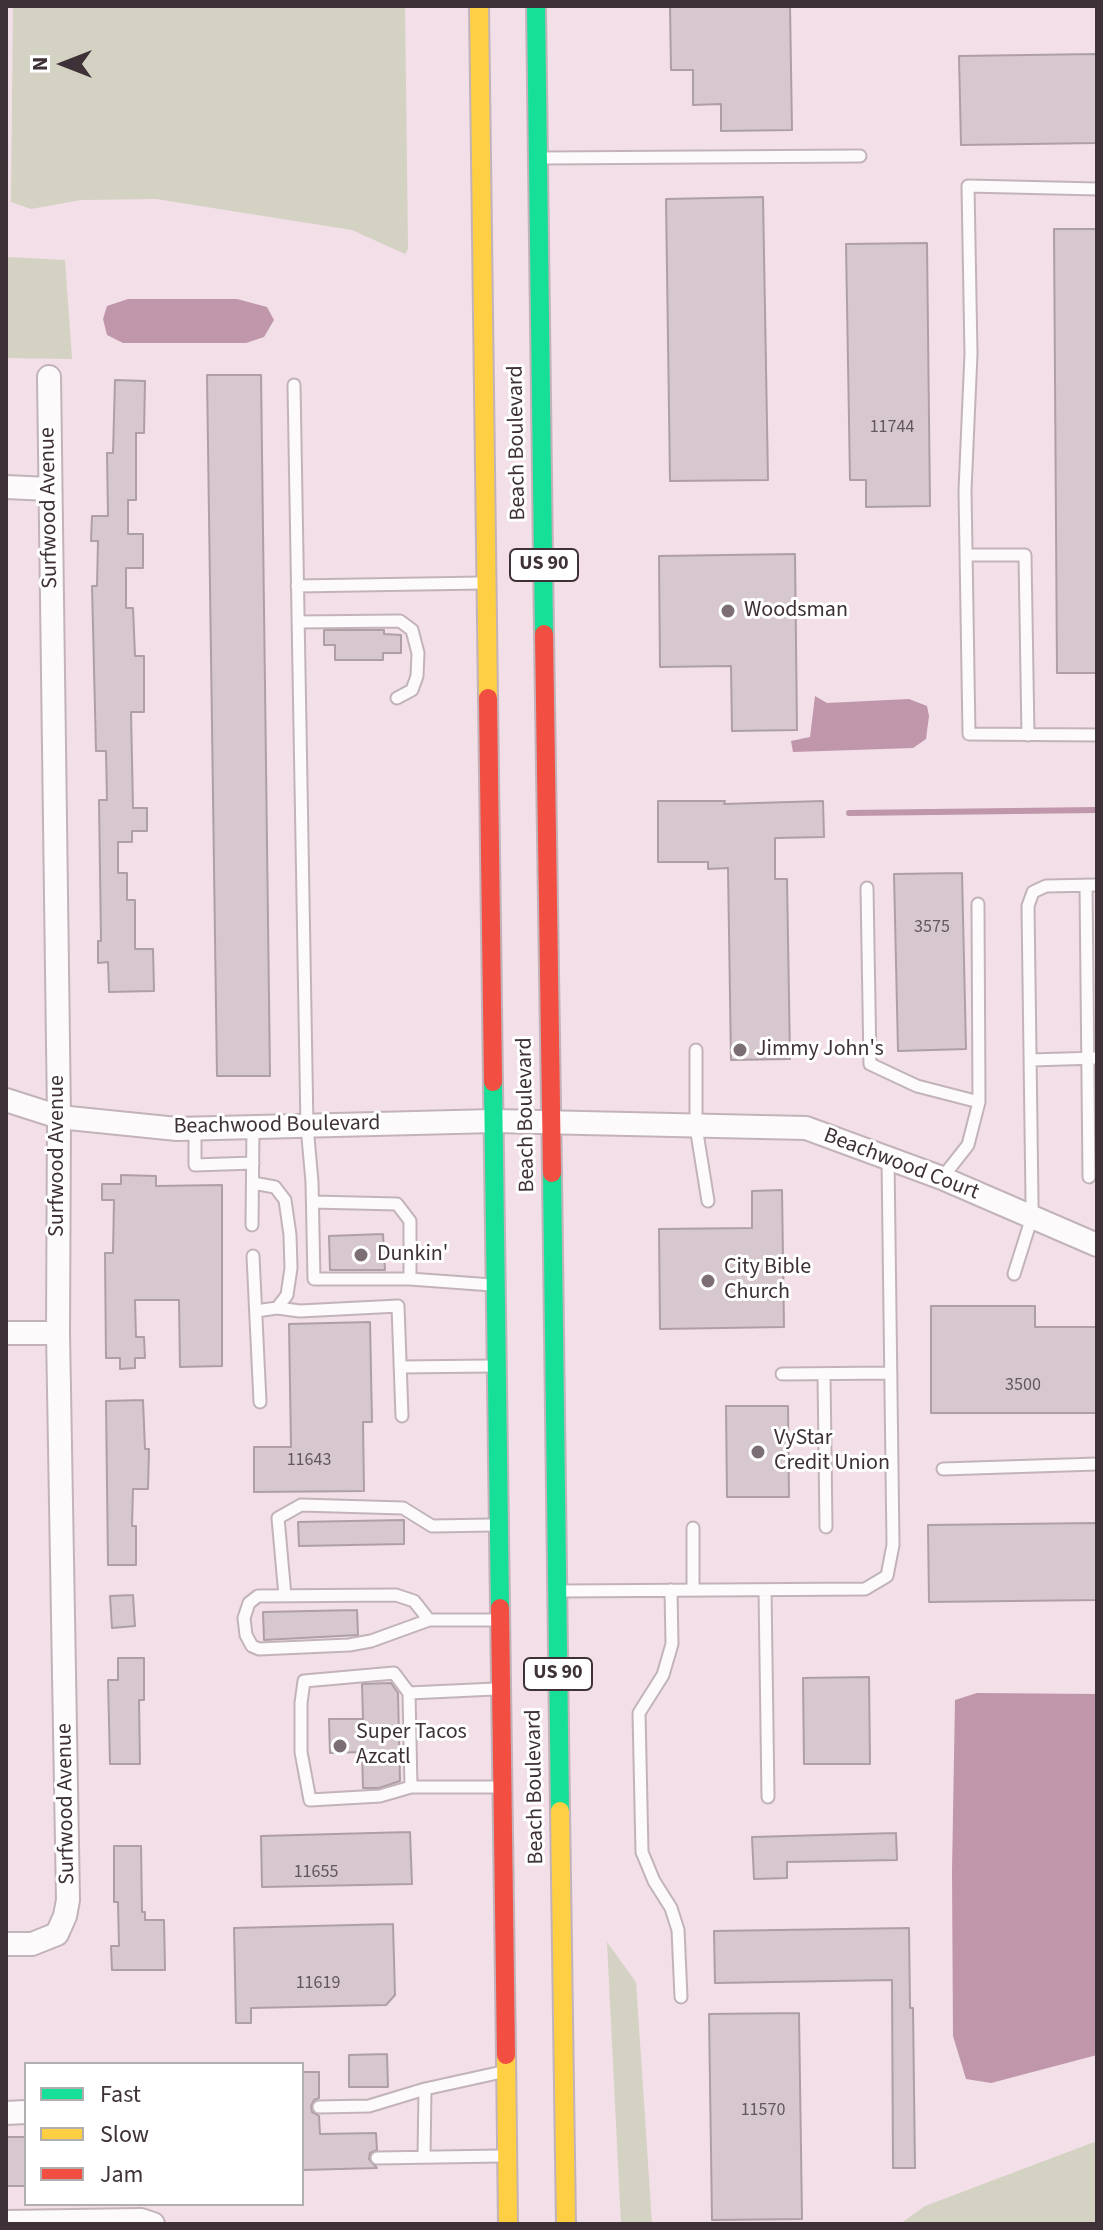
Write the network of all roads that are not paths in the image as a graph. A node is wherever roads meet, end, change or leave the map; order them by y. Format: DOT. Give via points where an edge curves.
graph roads {
  1 [pos="479,6"];
  2 [pos="536,6"];
  3 [pos="860,156"];
  4 [pos="538,158"];
  5 [pos="1097,189"];
  6 [pos="49,377"];
  7 [pos="294,385"];
  8 [pos="6,487"];
  9 [pos="49,489"];
  10 [pos="967,555"];
  11 [pos="487,583"];
  12 [pos="297,586"];
  13 [pos="298,622"];
  14 [pos="397,698"];
  15 [pos="1028,735"];
  16 [pos="1097,735"];
  17 [pos="1092,885"];
  18 [pos="867,888"];
  19 [pos="978,904"];
  20 [pos="696,1050"];
  21 [pos="1093,1058"];
  22 [pos="1031,1060"];
  23 [pos="6,1100"];
  24 [pos="979,1102"];
  25 [pos="59,1117"];
  26 [pos="494,1121"];
  27 [pos="551,1124"];
  28 [pos="307,1126"];
  29 [pos="253,1127"];
  30 [pos="696,1127"];
  31 [pos="195,1128"];
  32 [pos="888,1159"];
  33 [pos="253,1163"];
  34 [pos="1089,1177"];
  35 [pos="942,1178"];
  36 [pos="253,1183"];
  37 [pos="708,1201"];
  38 [pos="313,1202"];
  39 [pos="1032,1217"];
  40 [pos="252,1225"];
  41 [pos="1097,1245"];
  42 [pos="253,1256"];
  43 [pos="1014,1274"];
  44 [pos="410,1279"];
  45 [pos="496,1285"];
  46 [pos="277,1308"];
  47 [pos="256,1311"];
  48 [pos="6,1333"];
  49 [pos="58,1333"];
  50 [pos="498,1366"];
  51 [pos="400,1367"];
  52 [pos="891,1373"];
  53 [pos="782,1374"];
  54 [pos="824,1374"];
  55 [pos="260,1402"];
  56 [pos="402,1416"];
  57 [pos="1097,1464"];
  58 [pos="943,1469"];
  59 [pos="500,1524"];
  60 [pos="826,1527"];
  61 [pos="693,1528"];
  62 [pos="671,1590"];
  63 [pos="693,1590"];
  64 [pos="765,1590"];
  65 [pos="557,1591"];
  66 [pos="285,1596"];
  67 [pos="429,1620"];
  68 [pos="501,1620"];
  69 [pos="502,1689"];
  70 [pos="409,1693"];
  71 [pos="411,1787"];
  72 [pos="503,1787"];
  73 [pos="768,1797"];
  74 [pos="6,1944"];
  75 [pos="681,1997"];
  76 [pos="506,2071"];
  77 [pos="425,2089"];
  78 [pos="319,2107"];
  79 [pos="507,2156"];
  80 [pos="424,2157"];
  81 [pos="377,2158"];
  82 [pos="68,2213"];
  83 [pos="6,2222"];
  84 [pos="153,2224"];
  85 [pos="508,2224"];
  86 [pos="566,2224"];
  1 -- 11 [label="highway, US 90"];
  2 -- 4 [label="highway, Beach Boulevard / US 90"];
  3 -- 4 [label="lane"];
  4 -- 27 [label="highway, Beach Boulevard / US 90"];
  5 -- 10 [label="lane" via="968,186"];
  6 -- 9 [label="street, Surfwood Avenue"];
  7 -- 12 [label="lane"];
  8 -- 9 [label="street"];
  9 -- 25 [label="street, Surfwood Avenue"];
  10 -- 15 [label="lane" via="969,734"];
  10 -- 15 [label="lane" via="1025,555"];
  11 -- 12 [label="lane"];
  11 -- 26 [label="highway, US 90"];
  12 -- 13 [label="lane"];
  13 -- 14 [label="lane" via="400,621 412,630 417,676 412,690"];
  13 -- 28 [label="lane"];
  15 -- 16 [label="lane"];
  17 -- 21 [label="lane"];
  17 -- 22 [label="lane" via="1046,886 1033,892 1028,906"];
  18 -- 24 [label="lane" via="870,1064 917,1086"];
  19 -- 24 [label="lane"];
  20 -- 30 [label="lane"];
  21 -- 22 [label="lane"];
  21 -- 34 [label="lane"];
  22 -- 39 [label="lane"];
  23 -- 25 [label="street, Beachwood Boulevard"];
  24 -- 35 [label="lane" via="968,1145"];
  25 -- 31 [label="street, Beachwood Boulevard"];
  25 -- 49 [label="street, Surfwood Avenue"];
  26 -- 27 [label="street, Beachwood Boulevard"];
  26 -- 28 [label="street, Beachwood Boulevard"];
  26 -- 45 [label="highway, US 90"];
  27 -- 30 [label="street, Beachwood Court"];
  27 -- 65 [label="highway, Beach Boulevard / US 90"];
  28 -- 29 [label="street, Beachwood Boulevard"];
  28 -- 38 [label="lane"];
  29 -- 31 [label="street, Beachwood Boulevard"];
  29 -- 33 [label="lane"];
  30 -- 32 [label="street, Beachwood Court" via="806,1128"];
  30 -- 37 [label="lane"];
  31 -- 33 [label="lane" via="195,1165"];
  32 -- 35 [label="street, Beachwood Court"];
  32 -- 52 [label="lane"];
  33 -- 36 [label="lane"];
  35 -- 39 [label="street, Beachwood Court"];
  36 -- 40 [label="lane"];
  36 -- 46 [label="lane" via="275,1187 285,1200 291,1268 287,1295"];
  38 -- 44 [label="lane" via="397,1204 410,1221"];
  38 -- 44 [label="lane" via="314,1279"];
  39 -- 41 [label="street, Beachwood Court"];
  39 -- 43 [label="lane"];
  42 -- 47 [label="lane"];
  44 -- 45 [label="lane"];
  45 -- 50 [label="highway, US 90"];
  46 -- 47 [label="lane"];
  46 -- 51 [label="lane" via="398,1306"];
  47 -- 55 [label="lane"];
  48 -- 49 [label="street"];
  49 -- 74 [label="street, Surfwood Avenue" via="68,1900 57,1934 32,1944"];
  50 -- 51 [label="lane"];
  50 -- 59 [label="highway, US 90"];
  51 -- 56 [label="lane"];
  52 -- 54 [label="lane"];
  52 -- 64 [label="lane" via="893,1545 887,1576 865,1589"];
  53 -- 54 [label="lane"];
  54 -- 60 [label="lane"];
  57 -- 58 [label="lane"];
  59 -- 66 [label="lane" via="432,1526 403,1508 301,1505 278,1518"];
  59 -- 68 [label="highway, US 90"];
  61 -- 63 [label="lane"];
  62 -- 63 [label="lane"];
  62 -- 65 [label="lane"];
  62 -- 75 [label="lane" via="672,1644 663,1675 639,1713 642,1852 678,1930"];
  63 -- 64 [label="lane"];
  64 -- 73 [label="lane"];
  65 -- 86 [label="highway, Beach Boulevard / US 90"];
  66 -- 67 [label="lane" via="396,1595 414,1601"];
  66 -- 67 [label="lane" via="258,1596 249,1603 244,1618 252,1646 349,1645"];
  67 -- 68 [label="lane"];
  68 -- 69 [label="highway, US 90"];
  69 -- 70 [label="lane"];
  69 -- 72 [label="highway, US 90"];
  70 -- 71 [label="lane"];
  70 -- 71 [label="lane" via="394,1673 304,1681 301,1752 310,1800 380,1796"];
  71 -- 72 [label="lane"];
  72 -- 76 [label="highway, US 90"];
  76 -- 77 [label="lane"];
  76 -- 79 [label="highway, US 90"];
  77 -- 78 [label="lane" via="369,2106"];
  77 -- 80 [label="lane"];
  79 -- 80 [label="lane"];
  79 -- 85 [label="highway, US 90"];
  80 -- 81 [label="lane"];
  82 -- 83 [label="street"];
  82 -- 84 [label="street"];
}
